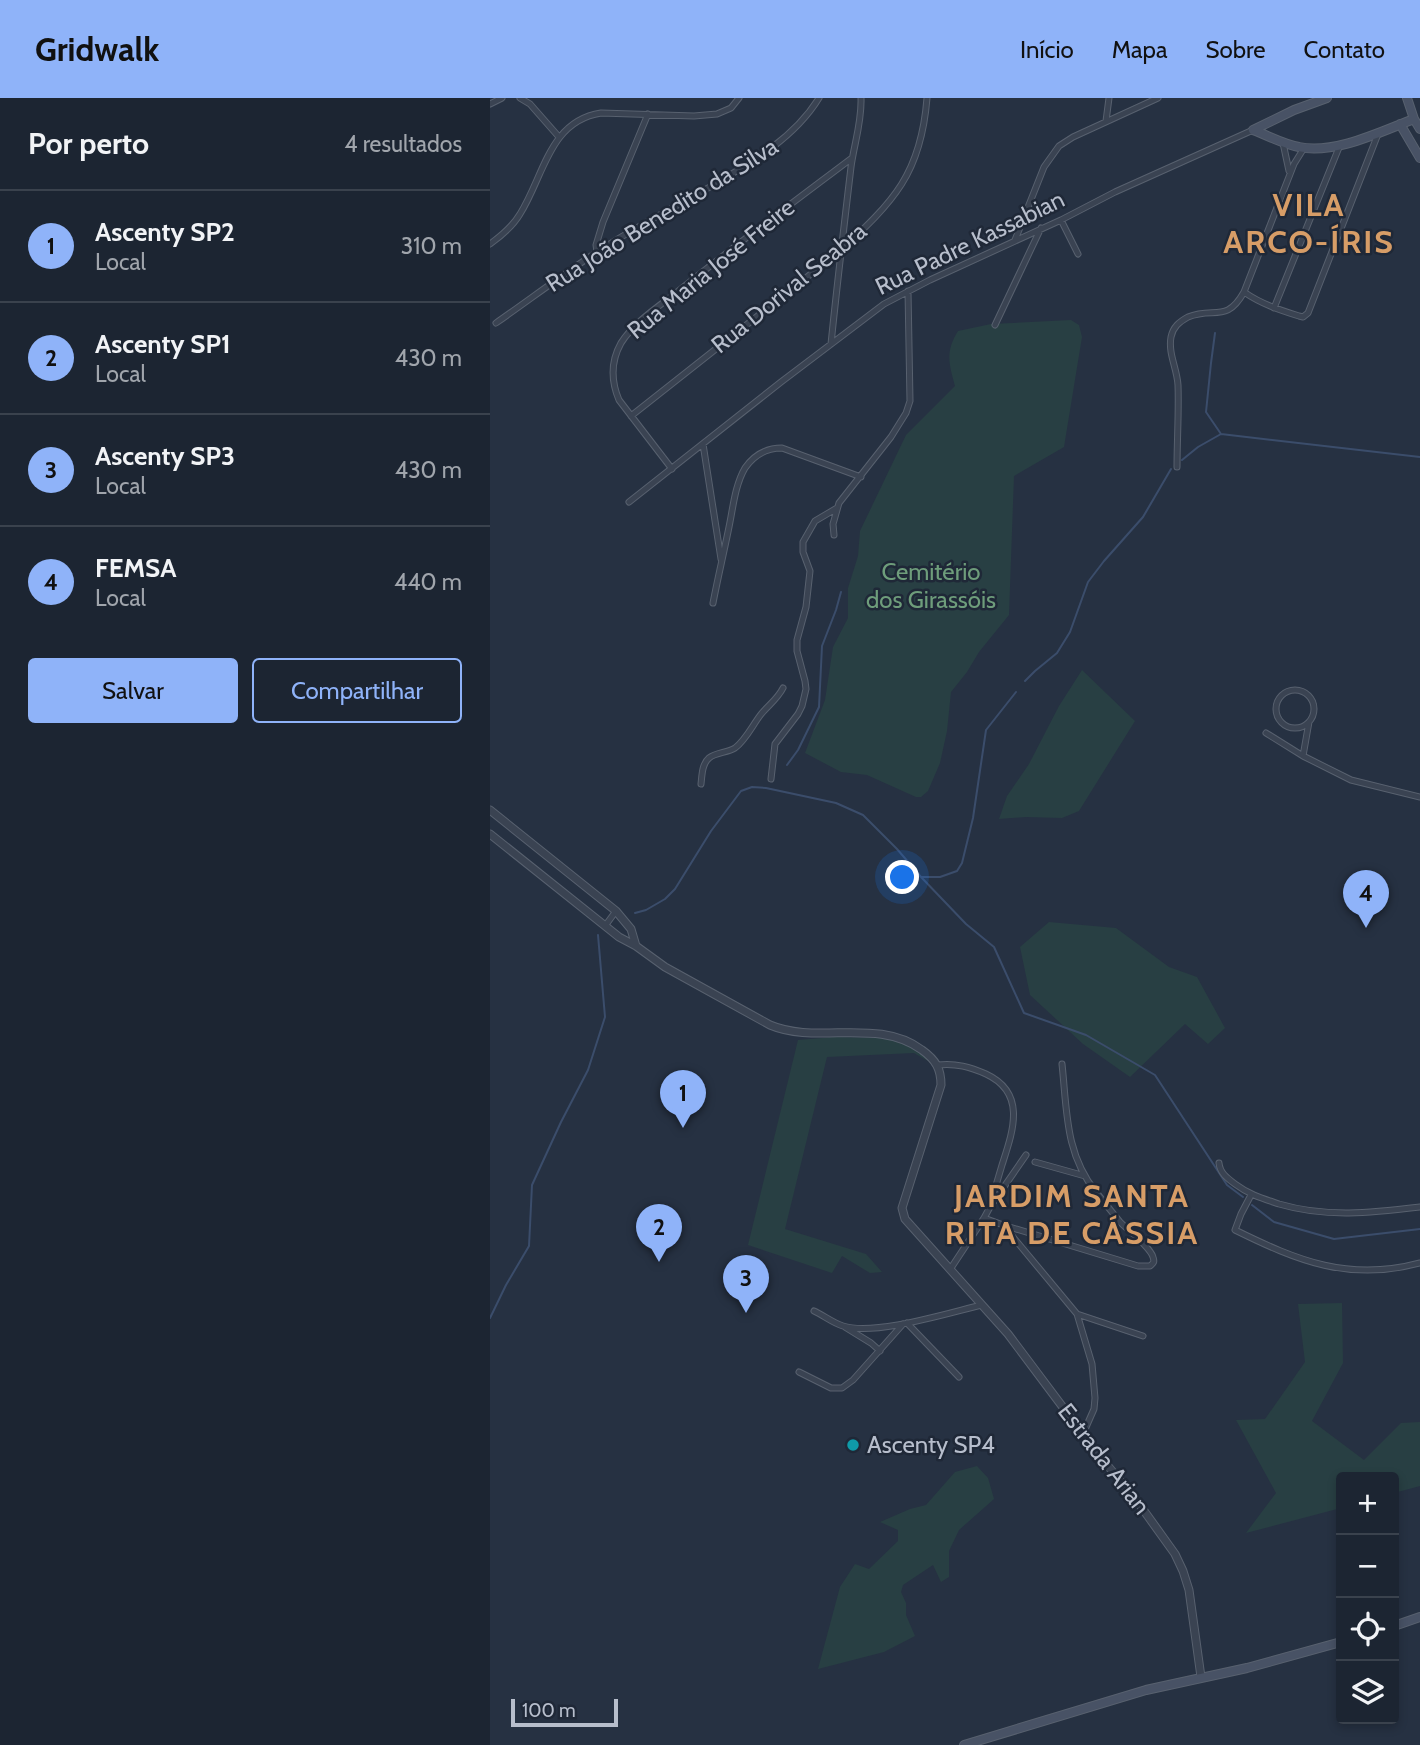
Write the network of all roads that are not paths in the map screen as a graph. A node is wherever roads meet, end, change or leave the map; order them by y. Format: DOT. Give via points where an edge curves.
graph roads {
  1 [pos="502,98"];
  2 [pos="520,98"];
  3 [pos="739,98"];
  4 [pos="819,98"];
  5 [pos="861,98"];
  6 [pos="927,98"];
  7 [pos="1109,98"];
  8 [pos="1158,98"];
  9 [pos="1326,98"];
  10 [pos="1407,98"];
  11 [pos="490,104"];
  12 [pos="648,114"];
  13 [pos="1417,117"];
  14 [pos="1106,121"];
  15 [pos="1400,124"];
  16 [pos="1420,129"];
  17 [pos="1253,130"];
  18 [pos="1379,133"];
  19 [pos="559,137"];
  20 [pos="1283,143"];
  21 [pos="1340,145"];
  22 [pos="1304,148"];
  23 [pos="852,158"];
  24 [pos="1420,158"];
  25 [pos="1290,174"];
  26 [pos="1061,220"];
  27 [pos="1041,228"];
  28 [pos="1015,240"];
  29 [pos="490,244"];
  30 [pos="840,251"];
  31 [pos="597,252"];
  32 [pos="1078,254"];
  33 [pos="908,290"];
  34 [pos="1244,292"];
  35 [pos="1274,308"];
  36 [pos="496,323"];
  37 [pos="995,326"];
  38 [pos="831,344"];
  39 [pos="631,416"];
  40 [pos="703,444"];
  41 [pos="1177,467"];
  42 [pos="672,470"];
  43 [pos="861,477"];
  44 [pos="629,502"];
  45 [pos="837,508"];
  46 [pos="834,535"];
  47 [pos="722,563"];
  48 [pos="713,603"];
  49 [pos="783,688"];
  50 [pos="1309,722"];
  51 [pos="1266,733"];
  52 [pos="1303,756"];
  53 [pos="771,779"];
  54 [pos="701,784"];
  55 [pos="1420,797"];
  56 [pos="490,810"];
  57 [pos="490,834"];
  58 [pos="616,911"];
  59 [pos="605,926"];
  60 [pos="636,946"];
  61 [pos="1062,1064"];
  62 [pos="938,1065"];
  63 [pos="1026,1155"];
  64 [pos="1035,1162"];
  65 [pos="1219,1163"];
  66 [pos="1085,1177"];
  67 [pos="1251,1195"];
  68 [pos="990,1207"];
  69 [pos="1420,1207"];
  70 [pos="984,1218"];
  71 [pos="1003,1225"];
  72 [pos="1420,1263"];
  73 [pos="951,1268"];
  74 [pos="984,1305"];
  75 [pos="814,1311"];
  76 [pos="1077,1314"];
  77 [pos="905,1324"];
  78 [pos="842,1326"];
  79 [pos="1143,1336"];
  80 [pos="880,1351"];
  81 [pos="799,1372"];
  82 [pos="959,1377"];
  83 [pos="1083,1434"];
  84 [pos="1420,1617"];
  85 [pos="1399,1624"];
  86 [pos="1336,1643"];
  87 [pos="1201,1677"];
  88 [pos="964,1745"];
  1 -- 11 [label="street"];
  2 -- 19 [label="street"];
  3 -- 12 [label="street" via="717,114"];
  4 -- 31 [label="street, Rua João Benedito da Silva" via="802,122 760,156"];
  5 -- 23 [label="street"];
  6 -- 30 [label="street, Rua Dorival Seabra" via="920,148 909,174 894,198"];
  7 -- 14 [label="street"];
  8 -- 14 [label="street"];
  9 -- 17 [label="main road, Rua Padre Kassabian"];
  10 -- 13 [label="main road"];
  12 -- 19 [label="street" via="586,116"];
  12 -- 31 [label="street" via="603,222"];
  13 -- 15 [label="main road"];
  13 -- 16 [label="main road"];
  14 -- 28 [label="street" via="1059,146 1051,156"];
  15 -- 18 [label="main road"];
  15 -- 24 [label="main road"];
  17 -- 20 [label="main road"];
  17 -- 26 [label="street, Rua Padre Kassabian"];
  18 -- 21 [label="main road"];
  18 -- 35 [label="street" via="1308,313 1303,317"];
  19 -- 29 [label="street" via="519,217"];
  20 -- 22 [label="main road"];
  20 -- 25 [label="street"];
  21 -- 22 [label="main road"];
  21 -- 35 [label="street"];
  22 -- 25 [label="street"];
  23 -- 30 [label="street"];
  23 -- 39 [label="street, Rua Maria José Freire" via="632,330 617,352 612,378 618,400"];
  25 -- 34 [label="street"];
  26 -- 27 [label="street, Rua Padre Kassabian"];
  26 -- 32 [label="street"];
  27 -- 28 [label="street, Rua Padre Kassabian"];
  27 -- 37 [label="street"];
  28 -- 33 [label="street, Rua Padre Kassabian"];
  30 -- 38 [label="street"];
  30 -- 39 [label="street, Rua Dorival Seabra"];
  31 -- 36 [label="street, Rua João Benedito da Silva"];
  33 -- 38 [label="street, Rua Padre Kassabian"];
  33 -- 43 [label="street" via="909,401 901,424"];
  34 -- 35 [label="street"];
  34 -- 41 [label="street" via="1232,309 1191,316 1174,328 1171,354 1178,386"];
  38 -- 40 [label="street, Rua Padre Kassabian"];
  39 -- 42 [label="street, Rua Maria José Freire"];
  40 -- 42 [label="street, Rua Padre Kassabian"];
  40 -- 47 [label="street"];
  42 -- 44 [label="street, Rua Padre Kassabian"];
  43 -- 45 [label="street"];
  43 -- 47 [label="street" via="782,448 765,451 741,475"];
  45 -- 46 [label="street"];
  45 -- 53 [label="street" via="815,521 803,542 810,574 797,651 806,689 798,714 775,744"];
  47 -- 48 [label="street"];
  49 -- 54 [label="street" via="738,746 707,760"];
  50 -- 50 [label="street" via="1314,710 1307,694 1290,690 1280,696 1277,715 1285,725 1297,728"];
  50 -- 52 [label="street"];
  51 -- 52 [label="street"];
  52 -- 55 [label="street" via="1351,780"];
  56 -- 58 [label="street"];
  57 -- 59 [label="street"];
  58 -- 59 [label="street"];
  58 -- 60 [label="street" via="631,929"];
  59 -- 60 [label="street"];
  60 -- 62 [label="street" via="665,967 780,1029 904,1039"];
  61 -- 66 [label="street" via="1070,1140"];
  62 -- 68 [label="street" via="963,1065 990,1076 1008,1092 1013,1104 1012,1130"];
  62 -- 73 [label="street, Estrada Arian" via="941,1086 902,1208 916,1233"];
  63 -- 68 [label="street"];
  64 -- 66 [label="street"];
  65 -- 67 [label="street" via="1226,1177"];
  66 -- 71 [label="street" via="1153,1256 1153,1264 1138,1266"];
  67 -- 69 [label="street" via="1334,1214"];
  67 -- 72 [label="street" via="1235,1230 1268,1246 1322,1266 1348,1270"];
  68 -- 70 [label="street"];
  70 -- 71 [label="street"];
  70 -- 73 [label="street"];
  71 -- 76 [label="street"];
  73 -- 74 [label="street, Estrada Arian"];
  74 -- 77 [label="street"];
  74 -- 83 [label="street, Estrada Arian"];
  75 -- 78 [label="street"];
  76 -- 79 [label="street"];
  76 -- 83 [label="street" via="1092,1364 1095,1398"];
  77 -- 78 [label="street"];
  77 -- 80 [label="street"];
  77 -- 82 [label="street"];
  78 -- 80 [label="street"];
  80 -- 81 [label="street" via="842,1388 831,1388"];
  83 -- 87 [label="street, Estrada Arian" via="1153,1522 1184,1571"];
  84 -- 85 [label="main road"];
  86 -- 87 [label="main road"];
  87 -- 88 [label="main road"];
}
